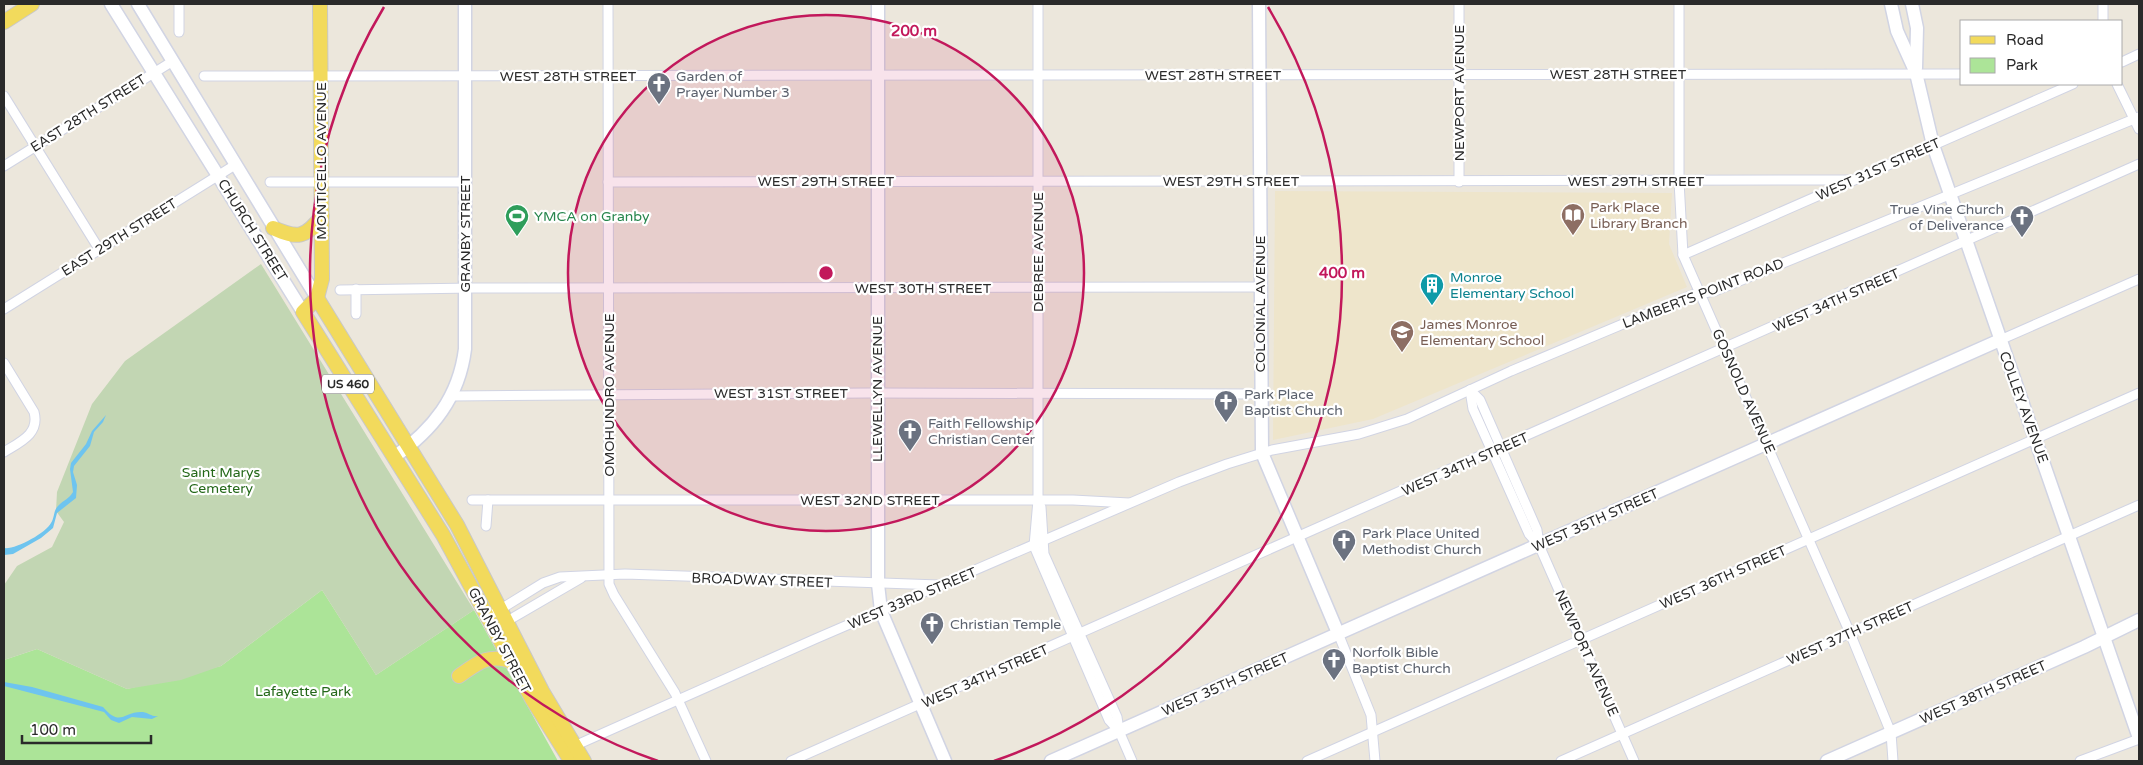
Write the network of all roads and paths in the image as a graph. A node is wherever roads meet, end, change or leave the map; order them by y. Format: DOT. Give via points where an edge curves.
graph roads {
  1 [pos="32,4"];
  2 [pos="111,4"];
  3 [pos="138,4"];
  4 [pos="179,4"];
  5 [pos="320,4"];
  6 [pos="464,4"];
  7 [pos="608,4"];
  8 [pos="878,4"];
  9 [pos="1038,4"];
  10 [pos="1259,4"];
  11 [pos="1459,4"];
  12 [pos="1679,4"];
  13 [pos="1891,4"];
  14 [pos="1912,4"];
  15 [pos="2103,4"];
  16 [pos="2103,20"];
  17 [pos="4,22"];
  18 [pos="179,32"];
  19 [pos="2139,54"];
  20 [pos="173,61"];
  21 [pos="2123,62"];
  22 [pos="154,72"];
  23 [pos="1916,73"];
  24 [pos="1260,74"];
  25 [pos="1459,74"];
  26 [pos="1680,74"];
  27 [pos="1960,74"];
  28 [pos="1038,75"];
  29 [pos="204,76"];
  30 [pos="465,76"];
  31 [pos="608,76"];
  32 [pos="877,76"];
  33 [pos="321,77"];
  34 [pos="2071,85"];
  35 [pos="2118,85"];
  36 [pos="4,96"];
  37 [pos="2137,118"];
  38 [pos="2139,129"];
  39 [pos="1933,145"];
  40 [pos="35,146"];
  41 [pos="2139,164"];
  42 [pos="235,165"];
  43 [pos="4,166"];
  44 [pos="218,176"];
  45 [pos="1854,180"];
  46 [pos="878,181"];
  47 [pos="1038,181"];
  48 [pos="1679,181"];
  49 [pos="270,182"];
  50 [pos="321,182"];
  51 [pos="465,182"];
  52 [pos="608,182"];
  53 [pos="1260,182"];
  54 [pos="1459,182"];
  55 [pos="1950,195"];
  56 [pos="322,216"];
  57 [pos="273,228"];
  58 [pos="1966,241"];
  59 [pos="99,249"];
  60 [pos="1683,255"];
  61 [pos="2139,279"];
  62 [pos="1038,287"];
  63 [pos="1260,287"];
  64 [pos="465,288"];
  65 [pos="609,288"];
  66 [pos="877,288"];
  67 [pos="356,289"];
  68 [pos="340,290"];
  69 [pos="1700,294"];
  70 [pos="316,298"];
  71 [pos="4,309"];
  72 [pos="303,312"];
  73 [pos="356,314"];
  74 [pos="2000,340"];
  75 [pos="1725,349"];
  76 [pos="4,364"];
  77 [pos="1470,390"];
  78 [pos="877,393"];
  79 [pos="2139,393"];
  80 [pos="609,394"];
  81 [pos="1038,394"];
  82 [pos="1260,394"];
  83 [pos="452,396"];
  84 [pos="2035,439"];
  85 [pos="1767,444"];
  86 [pos="410,446"];
  87 [pos="1497,450"];
  88 [pos="4,452"];
  89 [pos="1262,453"];
  90 [pos="394,457"];
  91 [pos="472,500"];
  92 [pos="488,500"];
  93 [pos="609,500"];
  94 [pos="878,500"];
  95 [pos="1038,500"];
  96 [pos="1131,503"];
  97 [pos="2139,505"];
  98 [pos="486,526"];
  99 [pos="2070,536"];
  100 [pos="1296,538"];
  101 [pos="1809,539"];
  102 [pos="1038,544"];
  103 [pos="1539,545"];
  104 [pos="608,574"];
  105 [pos="584,577"];
  106 [pos="878,584"];
  107 [pos="942,585"];
  108 [pos="500,608"];
  109 [pos="881,611"];
  110 [pos="2139,620"];
  111 [pos="507,621"];
  112 [pos="491,623"];
  113 [pos="1338,633"];
  114 [pos="1850,633"];
  115 [pos="1076,636"];
  116 [pos="2104,638"];
  117 [pos="1581,640"];
  118 [pos="510,661"];
  119 [pos="459,676"];
  120 [pos="678,700"];
  121 [pos="920,705"];
  122 [pos="1119,731"];
  123 [pos="1373,732"];
  124 [pos="1891,733"];
  125 [pos="1622,734"];
  126 [pos="2139,738"];
  127 [pos="570,752"];
  128 [pos="584,761"];
  129 [pos="706,761"];
  130 [pos="791,761"];
  131 [pos="945,761"];
  132 [pos="1051,761"];
  133 [pos="1132,761"];
  134 [pos="1308,761"];
  135 [pos="1375,761"];
  136 [pos="1561,761"];
  137 [pos="1634,761"];
  138 [pos="1826,761"];
  139 [pos="1894,761"];
  140 [pos="2080,761"];
  1 -- 17 [label="main road"];
  2 -- 22 [label="street, CHURCH STREET"];
  3 -- 20 [label="street, CHURCH STREET"];
  4 -- 18 [label="street"];
  5 -- 33 [label="main road, MONTICELLO AVENUE"];
  6 -- 30 [label="street, GRANBY STREET"];
  7 -- 31 [label="street, OMOHUNDRO AVENUE"];
  8 -- 32 [label="street, LLEWELLYN AVENUE"];
  9 -- 28 [label="street, DEBREE AVENUE"];
  10 -- 24 [label="street, COLONIAL AVENUE"];
  11 -- 25 [label="street, NEWPORT AVENUE"];
  12 -- 26 [label="street, GOSNOLD AVENUE"];
  13 -- 23 [label="street, COLLEY AVENUE" via="1897,31"];
  14 -- 23 [label="street, COLLEY AVENUE" via="1917,28"];
  15 -- 16 [label="street"];
  19 -- 21 [label="street"];
  20 -- 22 [label="street, EAST 28TH STREET"];
  20 -- 42 [label="street, CHURCH STREET"];
  22 -- 40 [label="street, EAST 28TH STREET"];
  22 -- 44 [label="street, CHURCH STREET"];
  23 -- 26 [label="street, WEST 28TH STREET"];
  23 -- 27 [label="street, WEST 28TH STREET"];
  23 -- 39 [label="street, COLLEY AVENUE"];
  24 -- 25 [label="street, WEST 28TH STREET"];
  24 -- 28 [label="street, WEST 28TH STREET"];
  24 -- 53 [label="street, COLONIAL AVENUE"];
  25 -- 26 [label="street, WEST 28TH STREET"];
  25 -- 54 [label="street, NEWPORT AVENUE"];
  26 -- 48 [label="street, GOSNOLD AVENUE"];
  28 -- 32 [label="street, WEST 28TH STREET"];
  28 -- 47 [label="street, DEBREE AVENUE"];
  29 -- 33 [label="street"];
  30 -- 31 [label="street, WEST 28TH STREET"];
  30 -- 33 [label="street"];
  30 -- 51 [label="street, GRANBY STREET"];
  31 -- 32 [label="street, WEST 28TH STREET"];
  31 -- 52 [label="street, OMOHUNDRO AVENUE"];
  32 -- 46 [label="street, LLEWELLYN AVENUE"];
  33 -- 50 [label="main road, MONTICELLO AVENUE"];
  34 -- 39 [label="street, WEST 31ST STREET"];
  35 -- 37 [label="street"];
  36 -- 40 [label="street"];
  37 -- 38 [label="street"];
  37 -- 55 [label="street, LAMBERTS POINT ROAD"];
  39 -- 45 [label="street, WEST 31ST STREET"];
  39 -- 55 [label="street, COLLEY AVENUE"];
  40 -- 43 [label="street, EAST 28TH STREET"];
  40 -- 59 [label="street"];
  41 -- 58 [label="street, WEST 34TH STREET"];
  42 -- 44 [label="street, EAST 29TH STREET"];
  42 -- 57 [label="street, CHURCH STREET"];
  44 -- 59 [label="street, EAST 29TH STREET"];
  44 -- 72 [label="street, CHURCH STREET"];
  45 -- 48 [label="street, WEST 29TH STREET"];
  45 -- 60 [label="street, WEST 31ST STREET"];
  46 -- 47 [label="street, WEST 29TH STREET"];
  46 -- 52 [label="street, WEST 29TH STREET"];
  46 -- 66 [label="street, LLEWELLYN AVENUE"];
  47 -- 53 [label="street, WEST 29TH STREET"];
  47 -- 62 [label="street, DEBREE AVENUE"];
  48 -- 54 [label="street, WEST 29TH STREET"];
  48 -- 60 [label="street, GOSNOLD AVENUE"];
  49 -- 50 [label="street"];
  50 -- 51 [label="street"];
  50 -- 56 [label="main road, MONTICELLO AVENUE"];
  51 -- 64 [label="street, GRANBY STREET"];
  52 -- 65 [label="street, OMOHUNDRO AVENUE"];
  53 -- 54 [label="street, WEST 29TH STREET"];
  53 -- 63 [label="street, COLONIAL AVENUE"];
  55 -- 58 [label="street, COLLEY AVENUE"];
  55 -- 69 [label="street, LAMBERTS POINT ROAD" via="1715,291"];
  56 -- 57 [label="main road" via="302,234 289,235"];
  56 -- 70 [label="main road, MONTICELLO AVENUE" via="322,279"];
  57 -- 70 [label="street, CHURCH STREET"];
  58 -- 74 [label="street, COLLEY AVENUE"];
  58 -- 75 [label="street, WEST 34TH STREET"];
  59 -- 71 [label="street, EAST 29TH STREET"];
  60 -- 69 [label="street, GOSNOLD AVENUE"];
  61 -- 74 [label="street, WEST 35TH STREET"];
  62 -- 63 [label="street, WEST 30TH STREET"];
  62 -- 66 [label="street, WEST 30TH STREET"];
  62 -- 81 [label="street, DEBREE AVENUE"];
  63 -- 82 [label="street, COLONIAL AVENUE"];
  64 -- 65 [label="street, WEST 30TH STREET"];
  64 -- 67 [label="street, WEST 30TH STREET"];
  64 -- 83 [label="street, GRANBY STREET" via="466,349 464,365"];
  65 -- 66 [label="street, WEST 30TH STREET"];
  65 -- 80 [label="street, OMOHUNDRO AVENUE"];
  66 -- 78 [label="street, LLEWELLYN AVENUE"];
  67 -- 68 [label="street, WEST 30TH STREET"];
  67 -- 73 [label="street"];
  69 -- 75 [label="street, GOSNOLD AVENUE"];
  69 -- 77 [label="street, LAMBERTS POINT ROAD"];
  70 -- 72 [label="main road, MONTICELLO AVENUE"];
  70 -- 86 [label="main road, CHURCH STREET / US 460"];
  72 -- 90 [label="main road, CHURCH STREET / US 460"];
  74 -- 84 [label="street, COLLEY AVENUE"];
  74 -- 85 [label="street, WEST 35TH STREET"];
  75 -- 85 [label="street, GOSNOLD AVENUE"];
  75 -- 87 [label="street, WEST 34TH STREET"];
  76 -- 88 [label="street" via="34,412 36,425 33,431"];
  77 -- 87 [label="street, NEWPORT AVENUE" via="1480,400"];
  77 -- 89 [label="street, LAMBERTS POINT ROAD" via="1383,428"];
  78 -- 80 [label="street, WEST 31ST STREET"];
  78 -- 81 [label="street, WEST 31ST STREET"];
  78 -- 94 [label="street, LLEWELLYN AVENUE"];
  79 -- 84 [label="street, WEST 36TH STREET"];
  80 -- 83 [label="street, WEST 31ST STREET"];
  80 -- 93 [label="street, OMOHUNDRO AVENUE"];
  81 -- 82 [label="street, WEST 31ST STREET"];
  81 -- 95 [label="street, DEBREE AVENUE"];
  82 -- 89 [label="street, COLONIAL AVENUE"];
  83 -- 86 [label="street, GRANBY STREET" via="432,425"];
  84 -- 99 [label="street, COLLEY AVENUE"];
  84 -- 101 [label="street, WEST 36TH STREET"];
  85 -- 101 [label="street, GOSNOLD AVENUE"];
  85 -- 103 [label="street, WEST 35TH STREET"];
  86 -- 90 [label="street, GRANBY STREET"];
  86 -- 108 [label="main road, GRANBY STREET / US 460" via="457,525"];
  87 -- 100 [label="street, WEST 34TH STREET"];
  87 -- 103 [label="street, NEWPORT AVENUE" via="1537,530"];
  89 -- 96 [label="street, WEST 33RD STREET"];
  89 -- 100 [label="street, COLONIAL AVENUE"];
  90 -- 112 [label="main road, GRANBY STREET / US 460" via="443,535"];
  91 -- 92 [label="street, WEST 32ND STREET"];
  92 -- 93 [label="street, WEST 32ND STREET"];
  92 -- 98 [label="street"];
  93 -- 94 [label="street, WEST 32ND STREET"];
  93 -- 104 [label="street, OMOHUNDRO AVENUE"];
  94 -- 95 [label="street, WEST 32ND STREET"];
  94 -- 106 [label="street, LLEWELLYN AVENUE"];
  95 -- 96 [label="street, WEST 32ND STREET"];
  95 -- 102 [label="street, DEBREE AVENUE" via="1043,512"];
  96 -- 102 [label="street, WEST 33RD STREET"];
  97 -- 99 [label="street, WEST 37TH STREET"];
  99 -- 114 [label="street, WEST 37TH STREET"];
  99 -- 116 [label="street, COLLEY AVENUE"];
  100 -- 113 [label="street, COLONIAL AVENUE"];
  100 -- 115 [label="street, WEST 34TH STREET"];
  101 -- 114 [label="street, GOSNOLD AVENUE"];
  101 -- 117 [label="street, WEST 36TH STREET"];
  102 -- 107 [label="street, WEST 33RD STREET"];
  102 -- 115 [label="street, DEBREE AVENUE"];
  103 -- 113 [label="street, WEST 35TH STREET"];
  103 -- 117 [label="street, NEWPORT AVENUE"];
  104 -- 105 [label="street, BROADWAY STREET"];
  104 -- 106 [label="street, BROADWAY STREET"];
  104 -- 120 [label="street, OMOHUNDRO AVENUE" via="614,595"];
  105 -- 108 [label="street, BROADWAY STREET" via="560,577 543,583"];
  105 -- 111 [label="street, BROADWAY STREET"];
  106 -- 107 [label="street, BROADWAY STREET"];
  106 -- 109 [label="street, LLEWELLYN AVENUE"];
  107 -- 109 [label="street, WEST 33RD STREET"];
  108 -- 111 [label="main road, GRANBY STREET / US 460"];
  108 -- 112 [label="street, BROADWAY STREET"];
  109 -- 120 [label="street, WEST 33RD STREET"];
  109 -- 121 [label="street, LLEWELLYN AVENUE"];
  110 -- 116 [label="street, WEST 38TH STREET"];
  111 -- 112 [label="street, BROADWAY STREET"];
  111 -- 127 [label="main road, GRANBY STREET / US 460"];
  112 -- 118 [label="main road, GRANBY STREET / US 460"];
  113 -- 122 [label="street, WEST 35TH STREET"];
  113 -- 123 [label="street, COLONIAL AVENUE" via="1371,714"];
  114 -- 124 [label="street, GOSNOLD AVENUE"];
  114 -- 125 [label="street, WEST 37TH STREET"];
  115 -- 121 [label="street, WEST 34TH STREET"];
  115 -- 122 [label="street, DEBREE AVENUE" via="1117,717"];
  116 -- 124 [label="street, WEST 38TH STREET"];
  116 -- 126 [label="street, COLLEY AVENUE"];
  117 -- 123 [label="street, WEST 36TH STREET"];
  117 -- 125 [label="street, NEWPORT AVENUE"];
  118 -- 119 [label="main road" via="483,660"];
  118 -- 127 [label="main road, GRANBY STREET / US 460"];
  120 -- 127 [label="street, WEST 33RD STREET"];
  120 -- 129 [label="street, OMOHUNDRO AVENUE"];
  121 -- 130 [label="street, WEST 34TH STREET"];
  121 -- 131 [label="street, LLEWELLYN AVENUE"];
  122 -- 132 [label="street, WEST 35TH STREET"];
  122 -- 133 [label="street, DEBREE AVENUE"];
  123 -- 134 [label="street, WEST 36TH STREET"];
  123 -- 135 [label="street, COLONIAL AVENUE"];
  124 -- 138 [label="street, WEST 38TH STREET"];
  124 -- 139 [label="street, GOSNOLD AVENUE"];
  125 -- 136 [label="street, WEST 37TH STREET"];
  125 -- 137 [label="street, NEWPORT AVENUE"];
  126 -- 140 [label="street"];
  127 -- 128 [label="main road, GRANBY STREET / US 460"];
}
